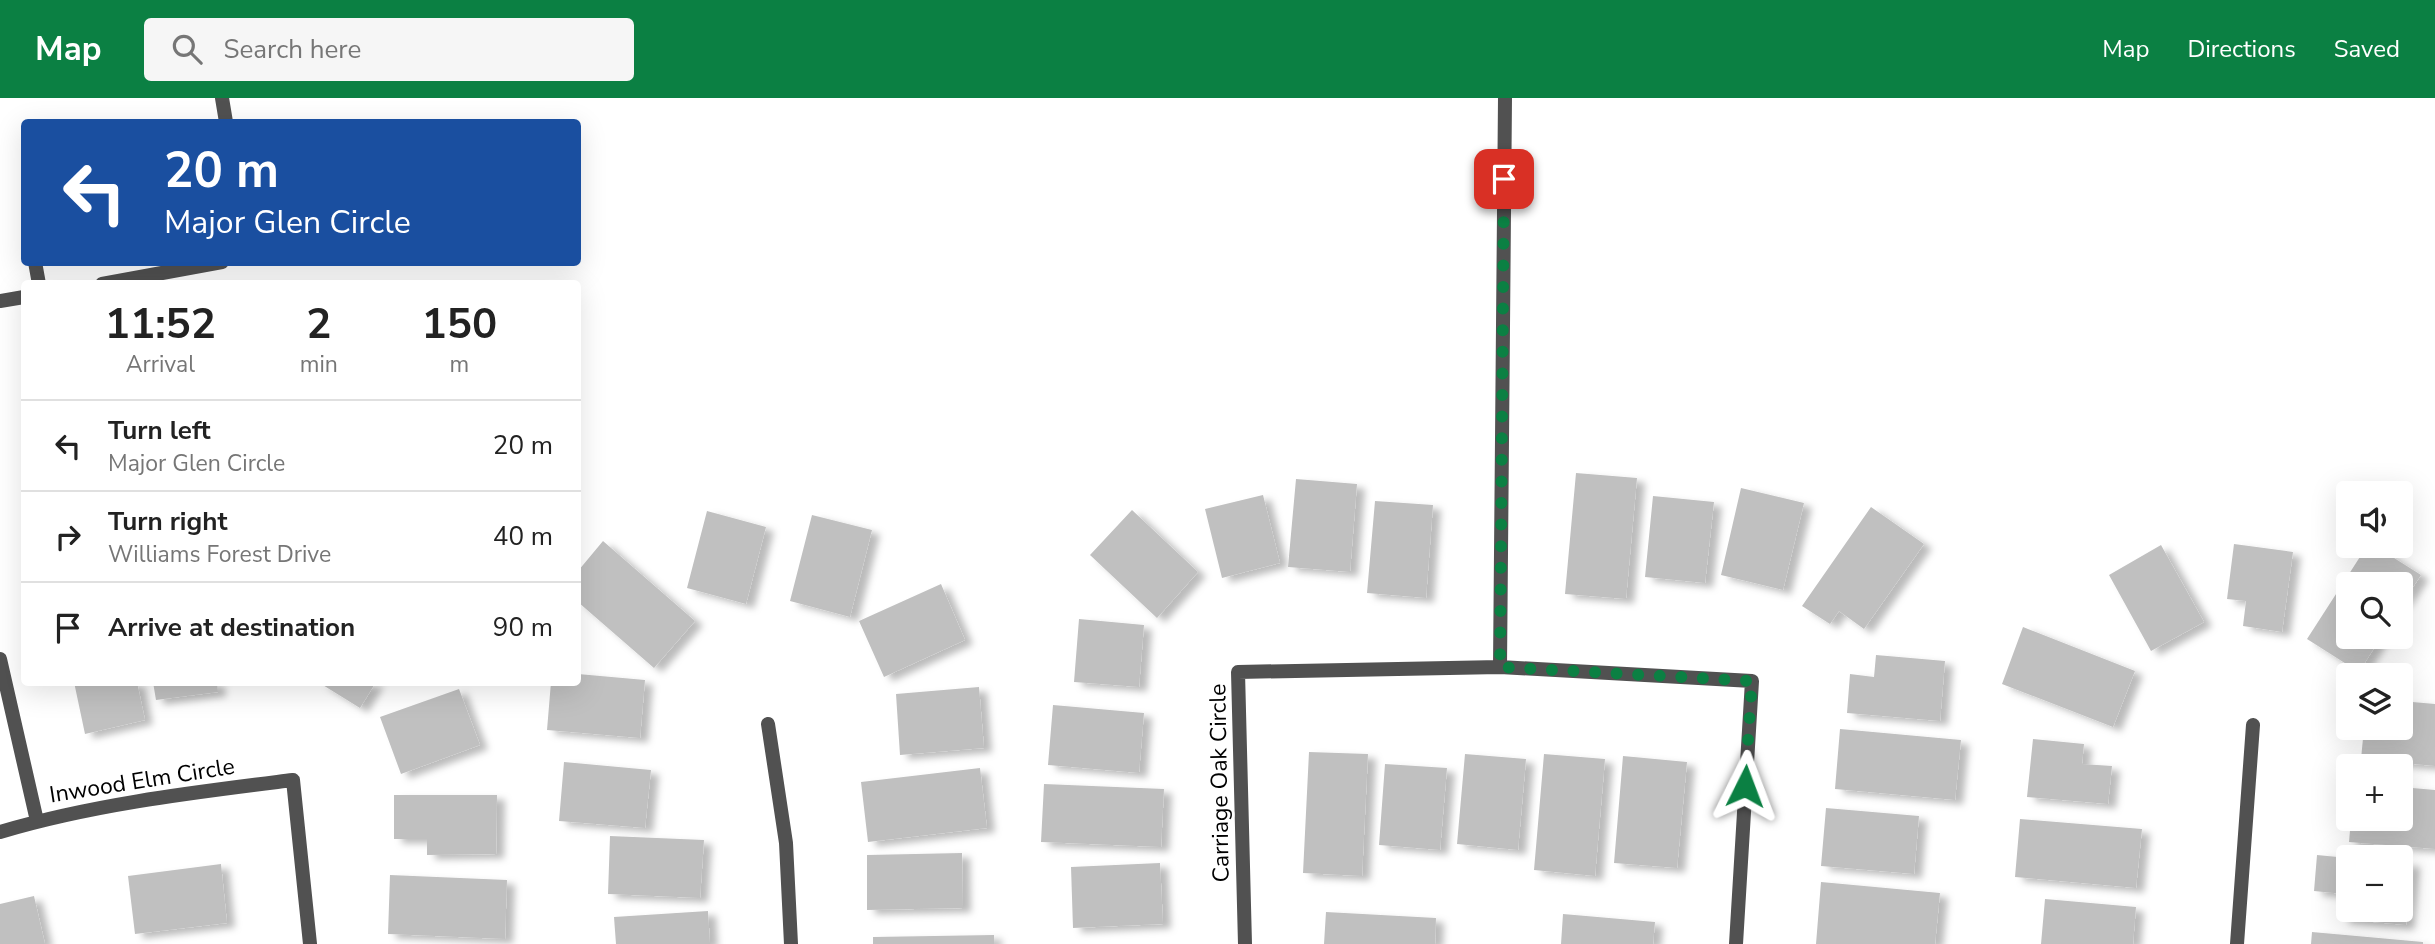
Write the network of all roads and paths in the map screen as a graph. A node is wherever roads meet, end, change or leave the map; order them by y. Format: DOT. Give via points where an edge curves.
graph roads {
  1 [pos="222,98"];
  2 [pos="1505,98"];
  3 [pos="226,119"];
  4 [pos="200,266"];
  5 [pos="124,280"];
  6 [pos="21,298"];
  7 [pos="0,301"];
  8 [pos="0,659"];
  9 [pos="1500,667"];
  10 [pos="768,724"];
  11 [pos="2253,724"];
  12 [pos="37,821"];
  13 [pos="0,832"];
  14 [pos="310,944"];
  15 [pos="790,944"];
  16 [pos="1245,944"];
  17 [pos="1736,944"];
  18 [pos="2237,944"];
  1 -- 3 [label="street"];
  2 -- 9 [label="street"];
  4 -- 5 [label="street"];
  6 -- 7 [label="street"];
  8 -- 12 [label="street"];
  9 -- 16 [label="street, Carriage Oak Circle" via="1238,672"];
  9 -- 17 [label="street" via="1752,681"];
  10 -- 15 [label="street" via="786,843"];
  11 -- 18 [label="street"];
  12 -- 13 [label="street, Inwood Elm Circle"];
  12 -- 14 [label="street, Inwood Elm Circle" via="293,780"];
}
